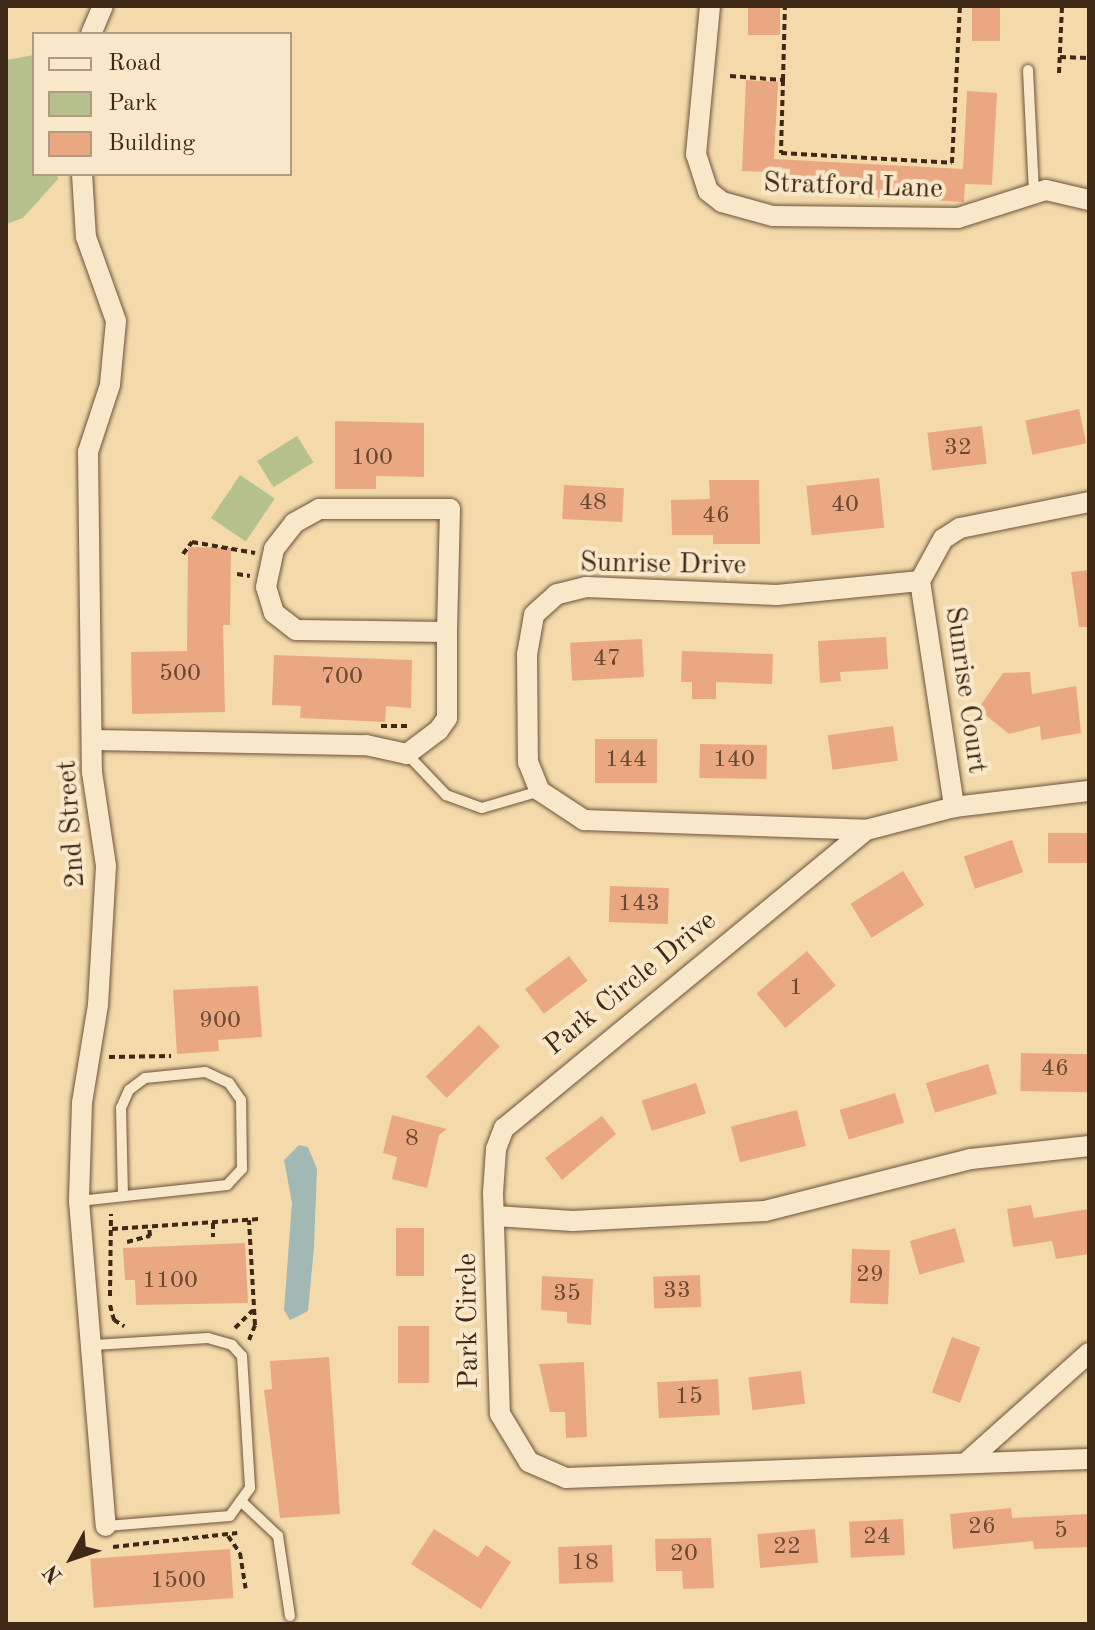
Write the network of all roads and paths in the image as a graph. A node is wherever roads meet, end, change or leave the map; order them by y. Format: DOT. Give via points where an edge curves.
graph roads {
  1 [pos="103,6"];
  2 [pos="710,6"];
  3 [pos="785,6"];
  4 [pos="960,6"];
  5 [pos="1062,6"];
  6 [pos="92,32"];
  7 [pos="1060,57"];
  8 [pos="1089,58"];
  9 [pos="1028,70"];
  10 [pos="1059,73"];
  11 [pos="730,76"];
  12 [pos="783,80"];
  13 [pos="82,176"];
  14 [pos="1034,194"];
  15 [pos="1089,200"];
  16 [pos="1089,502"];
  17 [pos="261,544"];
  18 [pos="257,553"];
  19 [pos="183,554"];
  20 [pos="237,574"];
  21 [pos="920,581"];
  22 [pos="447,632"];
  23 [pos="418,724"];
  24 [pos="377,726"];
  25 [pos="95,740"];
  26 [pos="407,754"];
  27 [pos="540,791"];
  28 [pos="1089,791"];
  29 [pos="954,807"];
  30 [pos="866,830"];
  31 [pos="171,1056"];
  32 [pos="102,1057"];
  33 [pos="1089,1146"];
  34 [pos="123,1193"];
  35 [pos="79,1201"];
  36 [pos="495,1216"];
  37 [pos="260,1219"];
  38 [pos="249,1220"];
  39 [pos="213,1222"];
  40 [pos="149,1226"];
  41 [pos="112,1229"];
  42 [pos="213,1237"];
  43 [pos="127,1242"];
  44 [pos="255,1309"];
  45 [pos="235,1328"];
  46 [pos="249,1340"];
  47 [pos="94,1345"];
  48 [pos="1089,1353"];
  49 [pos="1089,1459"];
  50 [pos="968,1461"];
  51 [pos="244,1504"];
  52 [pos="106,1526"];
  53 [pos="237,1533"];
  54 [pos="228,1536"];
  55 [pos="113,1547"];
  56 [pos="246,1589"];
  57 [pos="290,1616"];
  1 -- 6 [label="street"];
  2 -- 14 [label="street, Stratford Lane" via="696,154 708,191 722,202 773,216 958,218"];
  3 -- 12 [label="path"];
  4 -- 12 [label="path" via="952,163 781,153"];
  5 -- 7 [label="path"];
  7 -- 8 [label="path"];
  7 -- 10 [label="path"];
  9 -- 14 [label="lane"];
  11 -- 12 [label="path"];
  13 -- 25 [label="street, 2nd Street" via="86,237 116,321 110,385 88,452"];
  14 -- 15 [label="street, Stratford Lane" via="1046,190"];
  16 -- 21 [label="street" via="960,528 943,539"];
  17 -- 18 [label="path"];
  18 -- 19 [label="path" via="192,542"];
  18 -- 20 [label="path" via="250,579"];
  21 -- 27 [label="street, Sunrise Drive" via="777,595 586,587 557,594 534,615 527,654 528,762"];
  21 -- 29 [label="street, Sunrise Court"];
  22 -- 22 [label="street" via="296,630 274,613 266,587 274,549 294,523 319,509 450,509"];
  22 -- 26 [label="street" via="447,718"];
  23 -- 24 [label="path"];
  25 -- 26 [label="street" via="366,745"];
  25 -- 35 [label="street, 2nd Street" via="92,772 105,896 98,1005 82,1103"];
  26 -- 27 [label="lane" via="446,795 482,808"];
  27 -- 30 [label="street" via="584,820"];
  28 -- 29 [label="street"];
  29 -- 30 [label="street"];
  30 -- 36 [label="street, Park Circle Drive" via="509,1122 496,1149"];
  31 -- 32 [label="path"];
  33 -- 36 [label="street, Park Circle" via="971,1159 765,1211 573,1221"];
  34 -- 34 [label="lane" via="227,1185 242,1169 241,1100 229,1083 205,1072 145,1078 129,1090 121,1108"];
  34 -- 35 [label="lane"];
  35 -- 47 [label="street, 2nd Street"];
  36 -- 50 [label="street, Park Circle" via="500,1414 514,1444 540,1468 566,1478 640,1479"];
  37 -- 38 [label="path"];
  38 -- 39 [label="path"];
  38 -- 44 [label="path"];
  39 -- 40 [label="path"];
  39 -- 42 [label="path"];
  40 -- 41 [label="path"];
  40 -- 43 [label="path" via="150,1236"];
  44 -- 45 [label="path"];
  44 -- 46 [label="path"];
  47 -- 51 [label="lane" via="208,1338 232,1345 242,1356 250,1488"];
  47 -- 52 [label="street, 2nd Street"];
  48 -- 50 [label="street"];
  49 -- 50 [label="street, Park Circle"];
  51 -- 52 [label="lane" via="230,1516"];
  51 -- 57 [label="lane" via="278,1536"];
  53 -- 54 [label="path"];
  54 -- 55 [label="path"];
  54 -- 56 [label="path" via="240,1553"];
}
